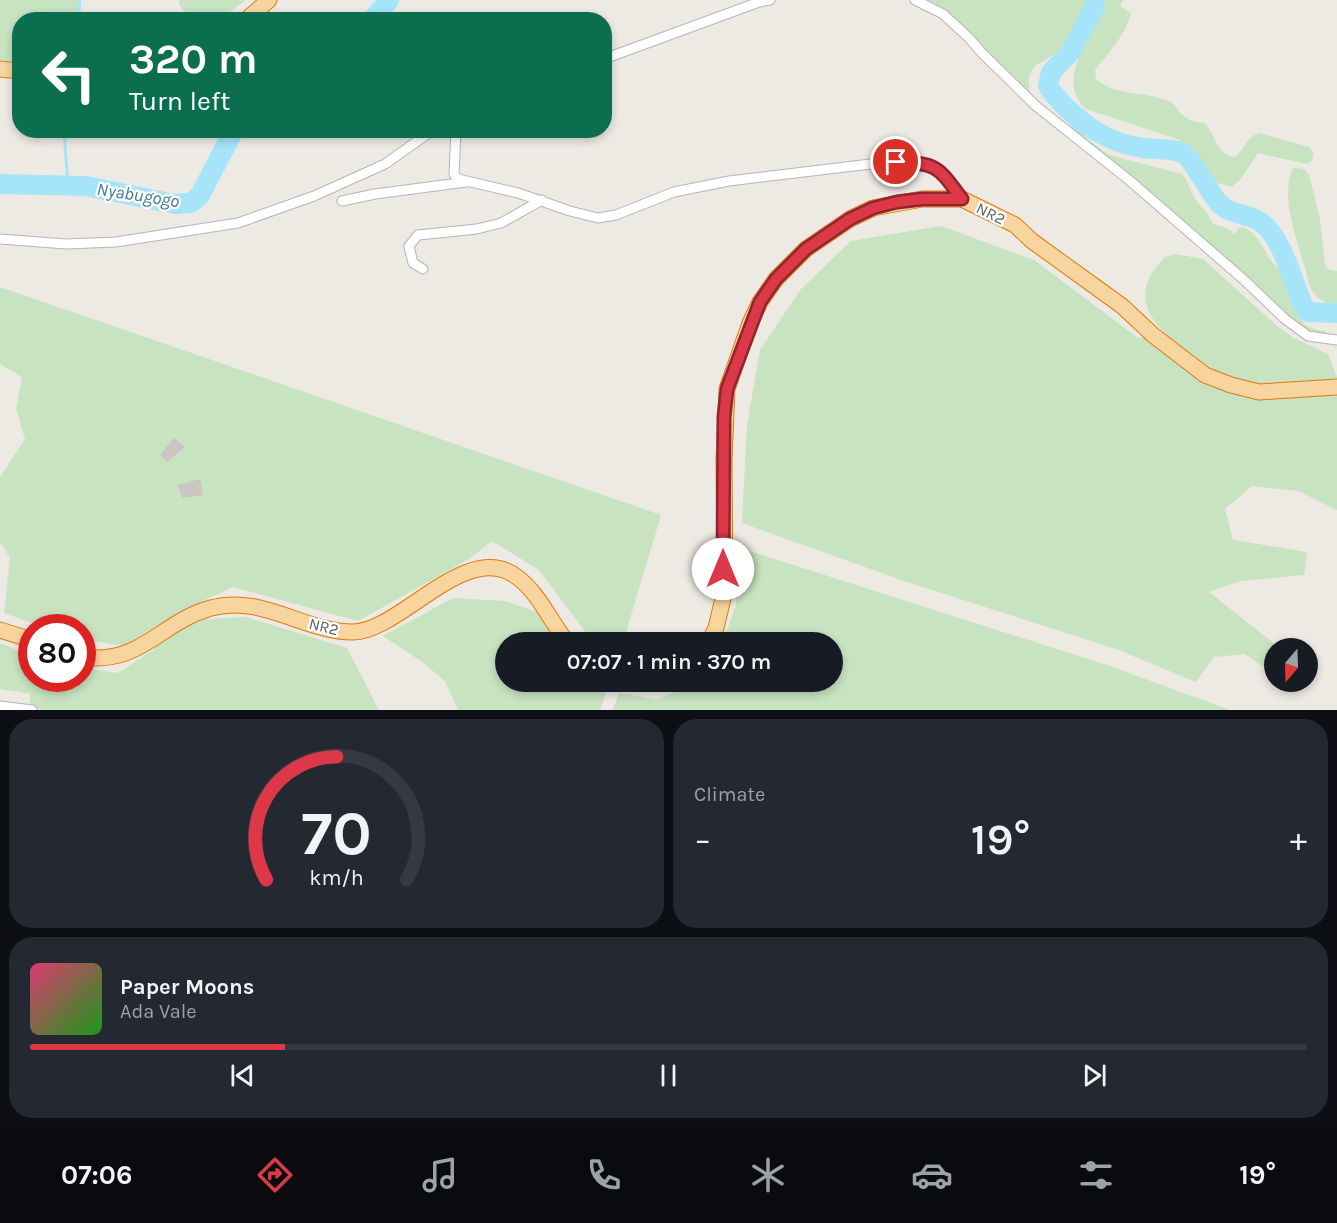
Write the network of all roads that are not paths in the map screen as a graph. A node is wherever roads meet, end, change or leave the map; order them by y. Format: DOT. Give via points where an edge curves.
graph roads {
  1 [pos="269,0"];
  2 [pos="770,0"];
  3 [pos="915,0"];
  4 [pos="255,12"];
  5 [pos="612,56"];
  6 [pos="422,138"];
  7 [pos="456,138"];
  8 [pos="466,182"];
  9 [pos="962,199"];
  10 [pos="542,200"];
  11 [pos="342,201"];
  12 [pos="0,239"];
  13 [pos="423,269"];
  14 [pos="1337,340"];
  15 [pos="1337,387"];
  16 [pos="0,630"];
  17 [pos="560,632"];
  18 [pos="714,632"];
  19 [pos="18,636"];
  20 [pos="96,658"];
  21 [pos="0,706"];
  22 [pos="32,710"];
  1 -- 4 [label="highway"];
  2 -- 5 [label="street"];
  3 -- 14 [label="street" via="943,14 1036,106 1129,180 1285,319 1308,336"];
  6 -- 12 [label="street" via="385,164 314,196 238,223 116,242 66,244"];
  7 -- 8 [label="street" via="454,174"];
  8 -- 10 [label="street"];
  8 -- 11 [label="street"];
  9 -- 10 [label="street" via="941,171 930,164 896,162 729,181 674,192 606,217 587,216"];
  9 -- 15 [label="highway, NR2 / NR2" via="1015,225 1205,375 1259,392"];
  9 -- 18 [label="highway, NR2 / NR2" via="897,202 850,219 806,249 760,302 727,389 725,590"];
  10 -- 13 [label="street" via="501,223 418,235 409,246 413,263"];
  16 -- 19 [label="highway"];
  17 -- 20 [label="highway, NR2 / NR2" via="517,576 494,568 460,574 368,629 336,630 250,605 224,605 195,613 121,656"];
  21 -- 22 [label="street"];
}
